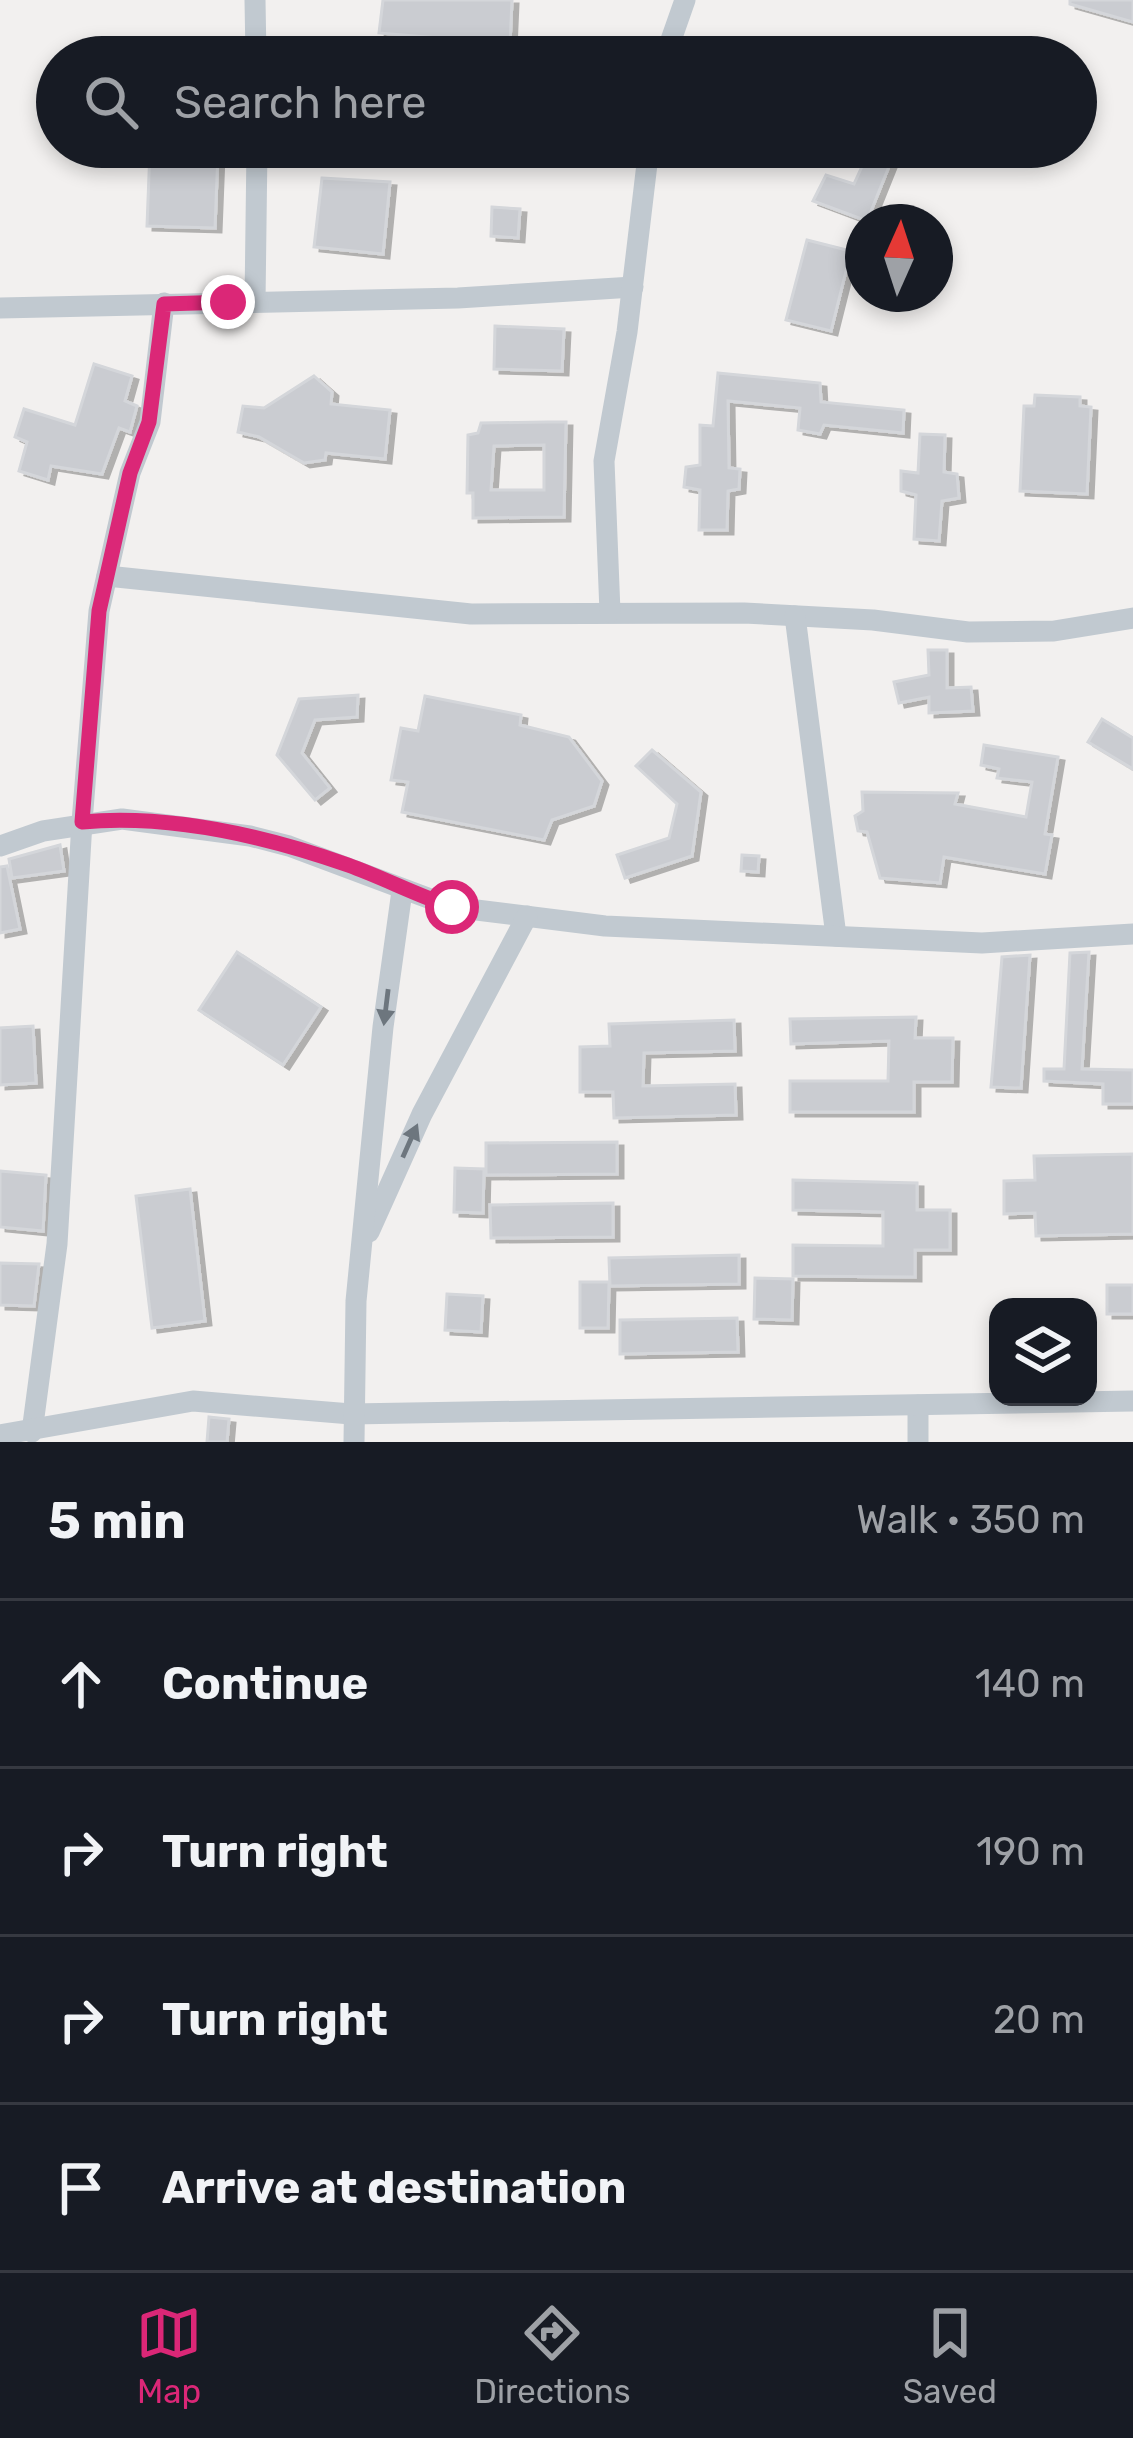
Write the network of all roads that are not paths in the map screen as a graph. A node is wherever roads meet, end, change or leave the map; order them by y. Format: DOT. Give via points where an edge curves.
graph roads {
  1 [pos="255,0"];
  2 [pos="685,0"];
  3 [pos="256,36"];
  4 [pos="672,36"];
  5 [pos="256,168"];
  6 [pos="646,168"];
  7 [pos="632,287"];
  8 [pos="255,302"];
  9 [pos="164,304"];
  10 [pos="0,308"];
  11 [pos="107,576"];
  12 [pos="610,612"];
  13 [pos="795,616"];
  14 [pos="1133,618"];
  15 [pos="82,822"];
  16 [pos="0,846"];
  17 [pos="402,891"];
  18 [pos="527,916"];
  19 [pos="1133,934"];
  20 [pos="836,936"];
  21 [pos="362,1248"];
  22 [pos="1133,1401"];
  23 [pos="918,1405"];
  24 [pos="351,1414"];
  25 [pos="32,1432"];
  26 [pos="0,1435"];
  27 [pos="354,1442"];
  28 [pos="918,1442"];
  1 -- 3 [label="street"];
  2 -- 4 [label="street"];
  5 -- 8 [label="street"];
  6 -- 7 [label="street"];
  7 -- 8 [label="street"];
  7 -- 12 [label="street" via="604,461"];
  8 -- 9 [label="street"];
  9 -- 10 [label="street"];
  9 -- 11 [label="street" via="149,422"];
  11 -- 12 [label="street" via="407,610"];
  11 -- 15 [label="street"];
  12 -- 13 [label="street"];
  13 -- 14 [label="street" via="968,632 1054,631"];
  13 -- 20 [label="street"];
  15 -- 16 [label="street"];
  15 -- 17 [label="street" via="122,819 250,836 352,866"];
  15 -- 25 [label="street" via="56,1244"];
  17 -- 18 [label="street"];
  17 -- 21 [label="street, one-way"];
  18 -- 20 [label="street"];
  21 -- 18 [label="street, one-way"];
  19 -- 20 [label="street" via="982,943"];
  21 -- 24 [label="street"];
  22 -- 23 [label="street"];
  23 -- 24 [label="street"];
  23 -- 28 [label="street"];
  24 -- 25 [label="street" via="193,1401"];
  24 -- 27 [label="street"];
  25 -- 26 [label="street"];
}
